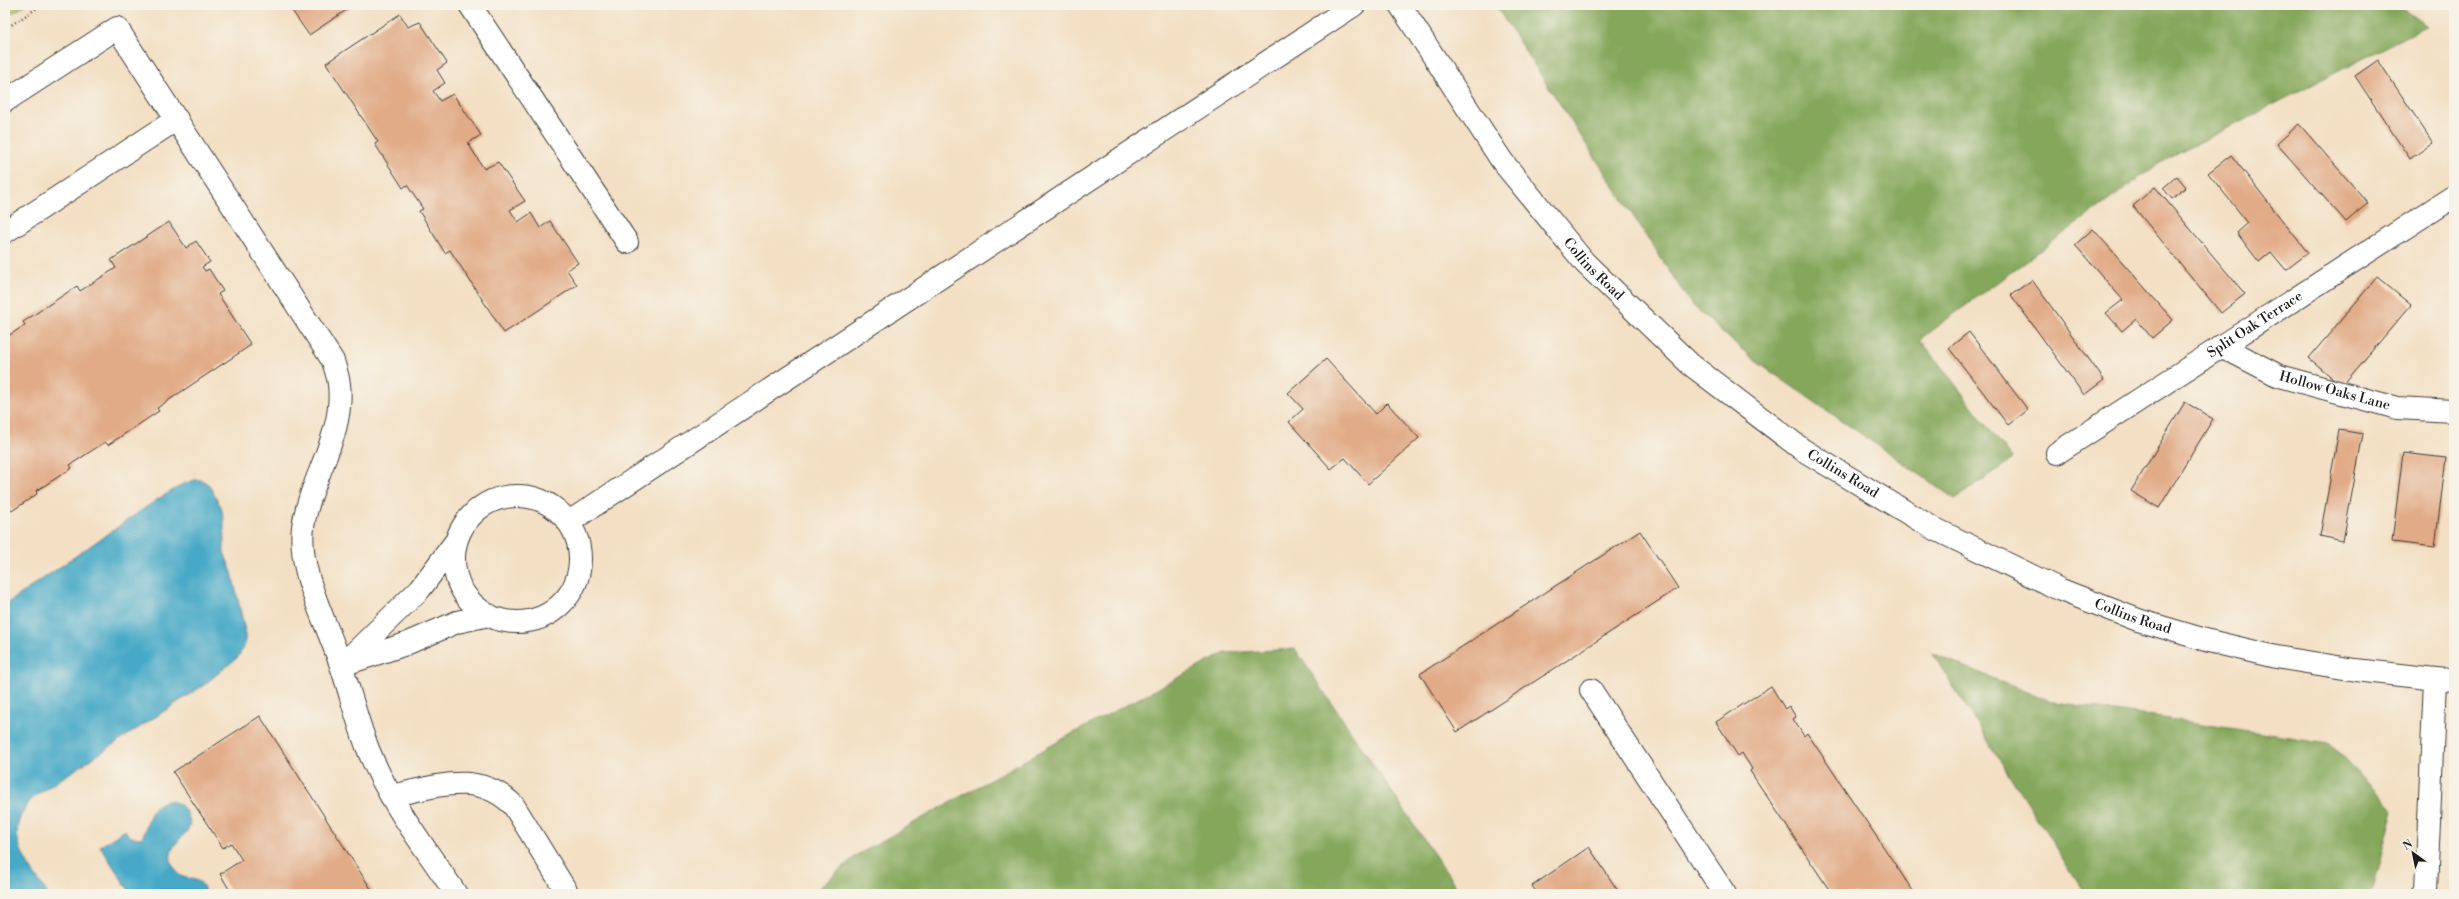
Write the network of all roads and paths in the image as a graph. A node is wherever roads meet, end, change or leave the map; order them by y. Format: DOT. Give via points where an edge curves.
graph roads {
  1 [pos="42,5"];
  2 [pos="470,5"];
  3 [pos="1354,5"];
  4 [pos="1400,5"];
  5 [pos="5,29"];
  6 [pos="5,101"];
  7 [pos="177,119"];
  8 [pos="2454,196"];
  9 [pos="5,232"];
  10 [pos="627,242"];
  11 [pos="2222,346"];
  12 [pos="2454,411"];
  13 [pos="2057,453"];
  14 [pos="569,522"];
  15 [pos="457,540"];
  16 [pos="489,615"];
  17 [pos="342,664"];
  18 [pos="2444,681"];
  19 [pos="1591,690"];
  20 [pos="391,796"];
  21 [pos="456,894"];
  22 [pos="568,894"];
  23 [pos="1725,894"];
  24 [pos="2423,894"];
  1 -- 5 [label="path"];
  2 -- 10 [label="street"];
  3 -- 14 [label="street"];
  4 -- 18 [label="street, Collins Road" via="1502,161 1585,263 1690,364 1803,450 1932,527 2060,590 2138,620 2276,657"];
  6 -- 7 [label="street" via="117,28"];
  7 -- 9 [label="street"];
  7 -- 17 [label="street" via="332,361 339,383 340,404 336,426 311,491 303,527 303,553 311,584"];
  8 -- 11 [label="street, Split Oak Terrace"];
  11 -- 12 [label="street, Hollow Oaks Lane" via="2279,376 2396,408"];
  11 -- 13 [label="street, Split Oak Terrace"];
  14 -- 15 [label="street" via="555,508 537,499 517,495 497,499 480,508 465,522"];
  14 -- 16 [label="street" via="577,540 580,559 577,578 568,596 554,610 537,619 517,622"];
  15 -- 16 [label="street" via="453,560 457,580 466,597 480,611"];
  15 -- 17 [label="street" via="420,589"];
  16 -- 17 [label="street" via="457,622 406,644"];
  17 -- 20 [label="street" via="368,750"];
  18 -- 24 [label="street" via="2426,891"];
  19 -- 23 [label="street"];
  20 -- 21 [label="street"];
  20 -- 22 [label="street" via="467,782 491,788 514,806"];
}
